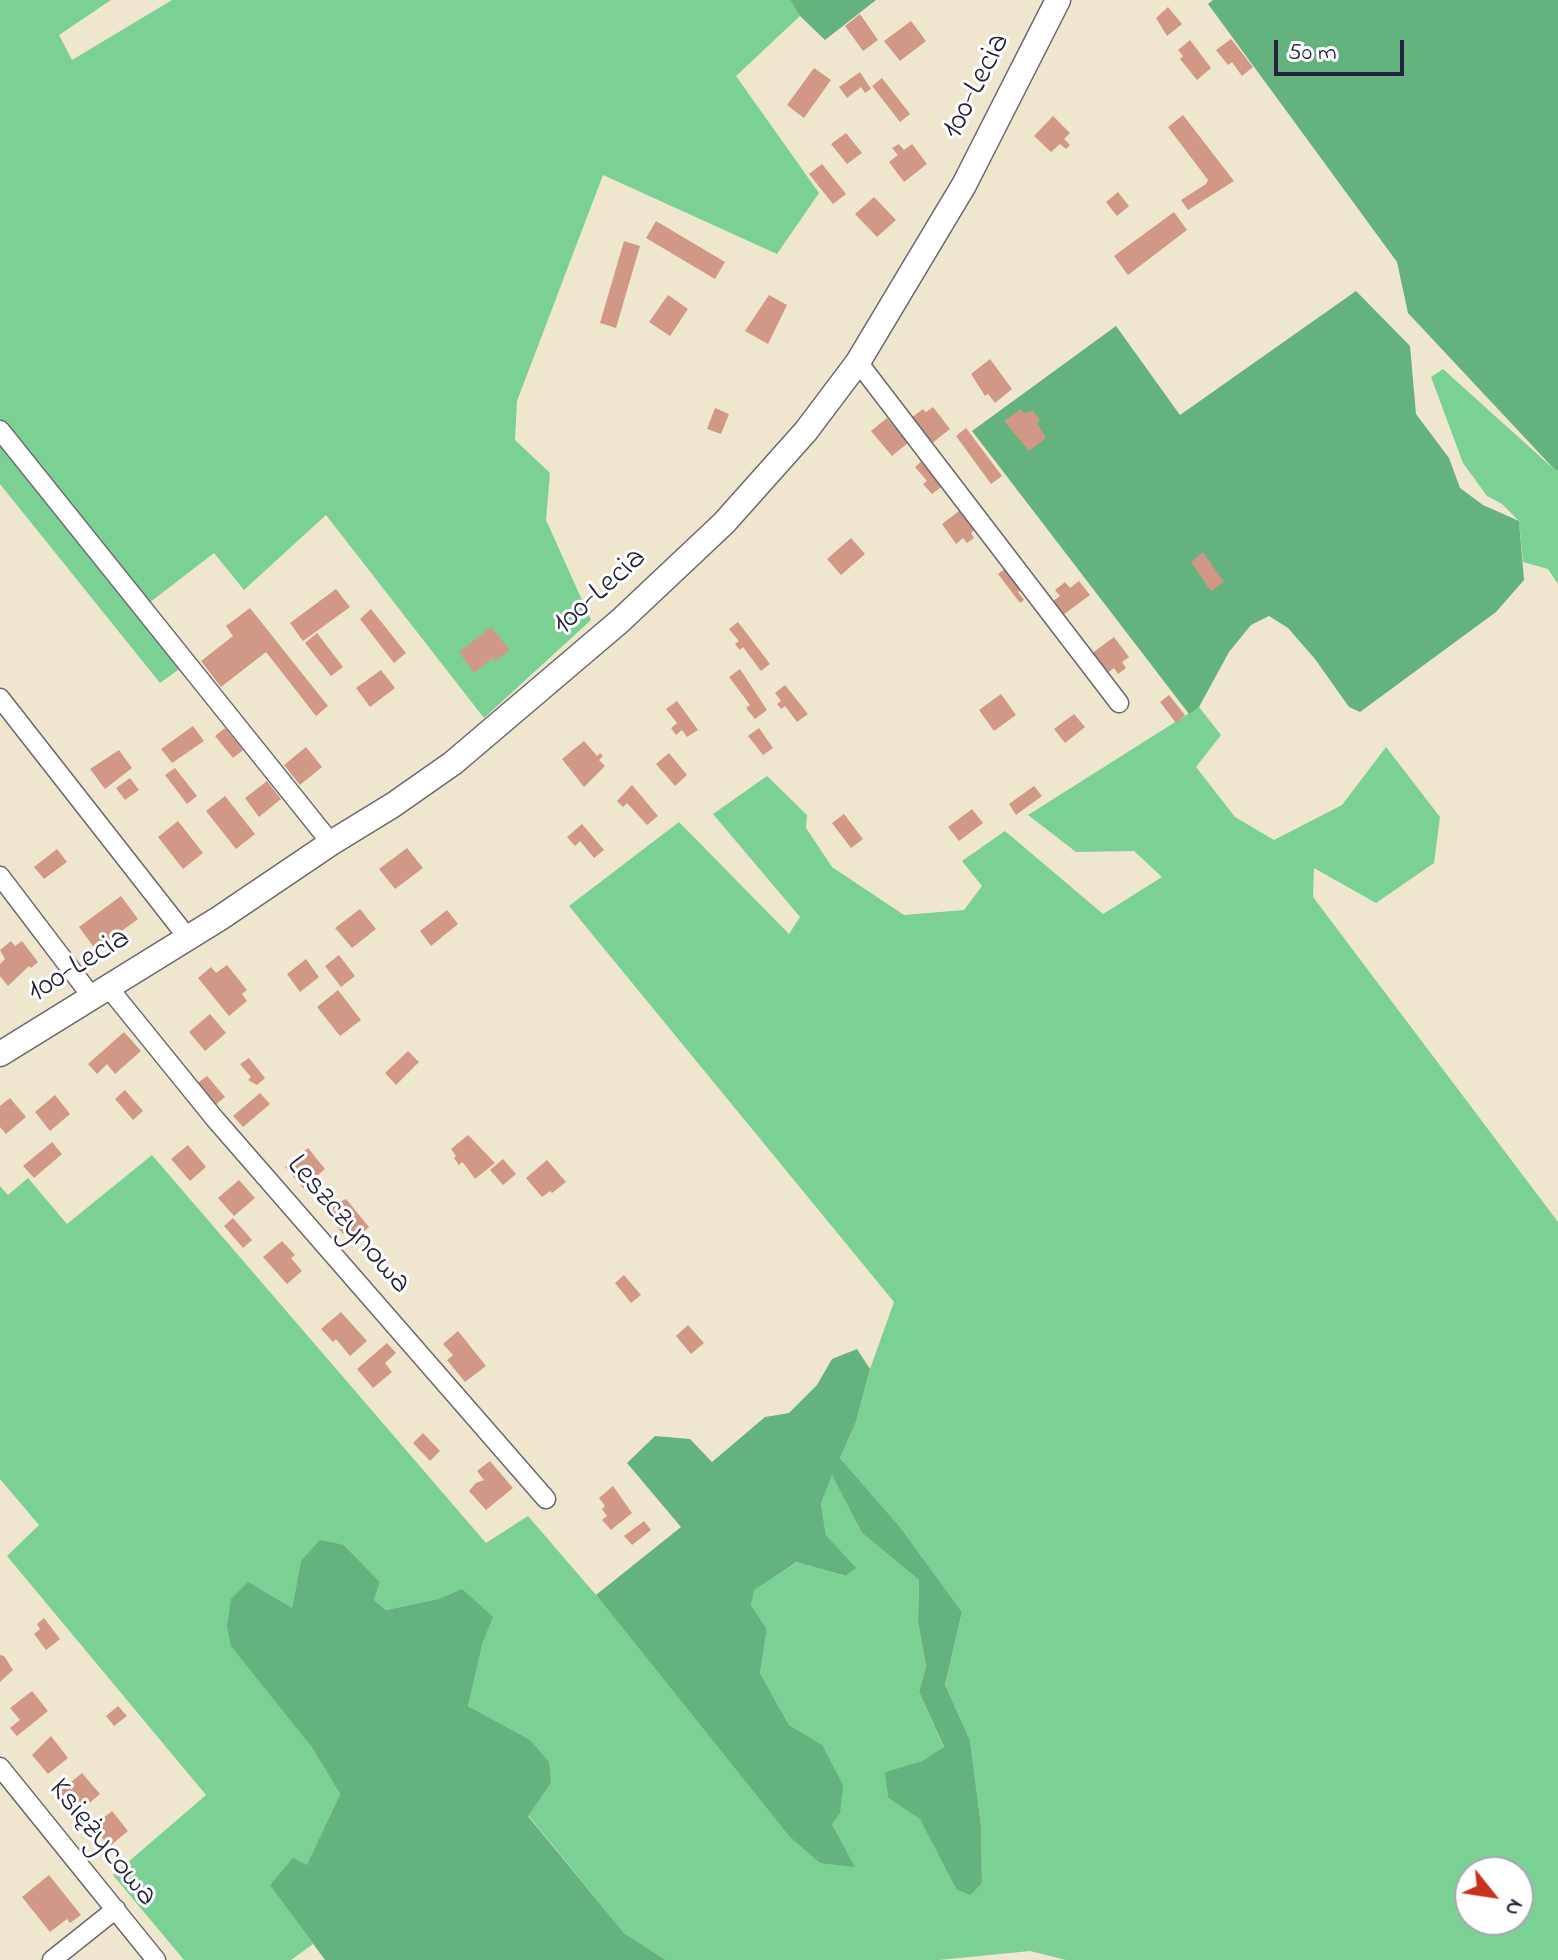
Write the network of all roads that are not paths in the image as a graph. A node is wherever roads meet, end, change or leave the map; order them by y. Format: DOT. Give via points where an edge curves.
graph roads {
  1 [pos="1058,0"];
  2 [pos="858,362"];
  3 [pos="0,430"];
  4 [pos="0,698"];
  5 [pos="1119,703"];
  6 [pos="331,843"];
  7 [pos="0,876"];
  8 [pos="188,938"];
  9 [pos="100,992"];
  10 [pos="0,1054"];
  11 [pos="546,1499"];
  12 [pos="0,1767"];
  13 [pos="116,1909"];
  14 [pos="52,1960"];
  15 [pos="156,1960"];
  1 -- 2 [label="street, 100-Lecia" via="964,185"];
  2 -- 5 [label="street"];
  2 -- 6 [label="street, 100-Lecia" via="762,483 620,621 453,763"];
  3 -- 6 [label="street"];
  4 -- 8 [label="street"];
  6 -- 8 [label="street, 100-Lecia"];
  7 -- 9 [label="street, Leszczynowa"];
  8 -- 9 [label="street, 100-Lecia"];
  9 -- 10 [label="street, 100-Lecia"];
  9 -- 11 [label="street, Leszczynowa"];
  12 -- 13 [label="street, Księżycowa"];
  13 -- 14 [label="street"];
  13 -- 15 [label="street, Księżycowa"];
}
